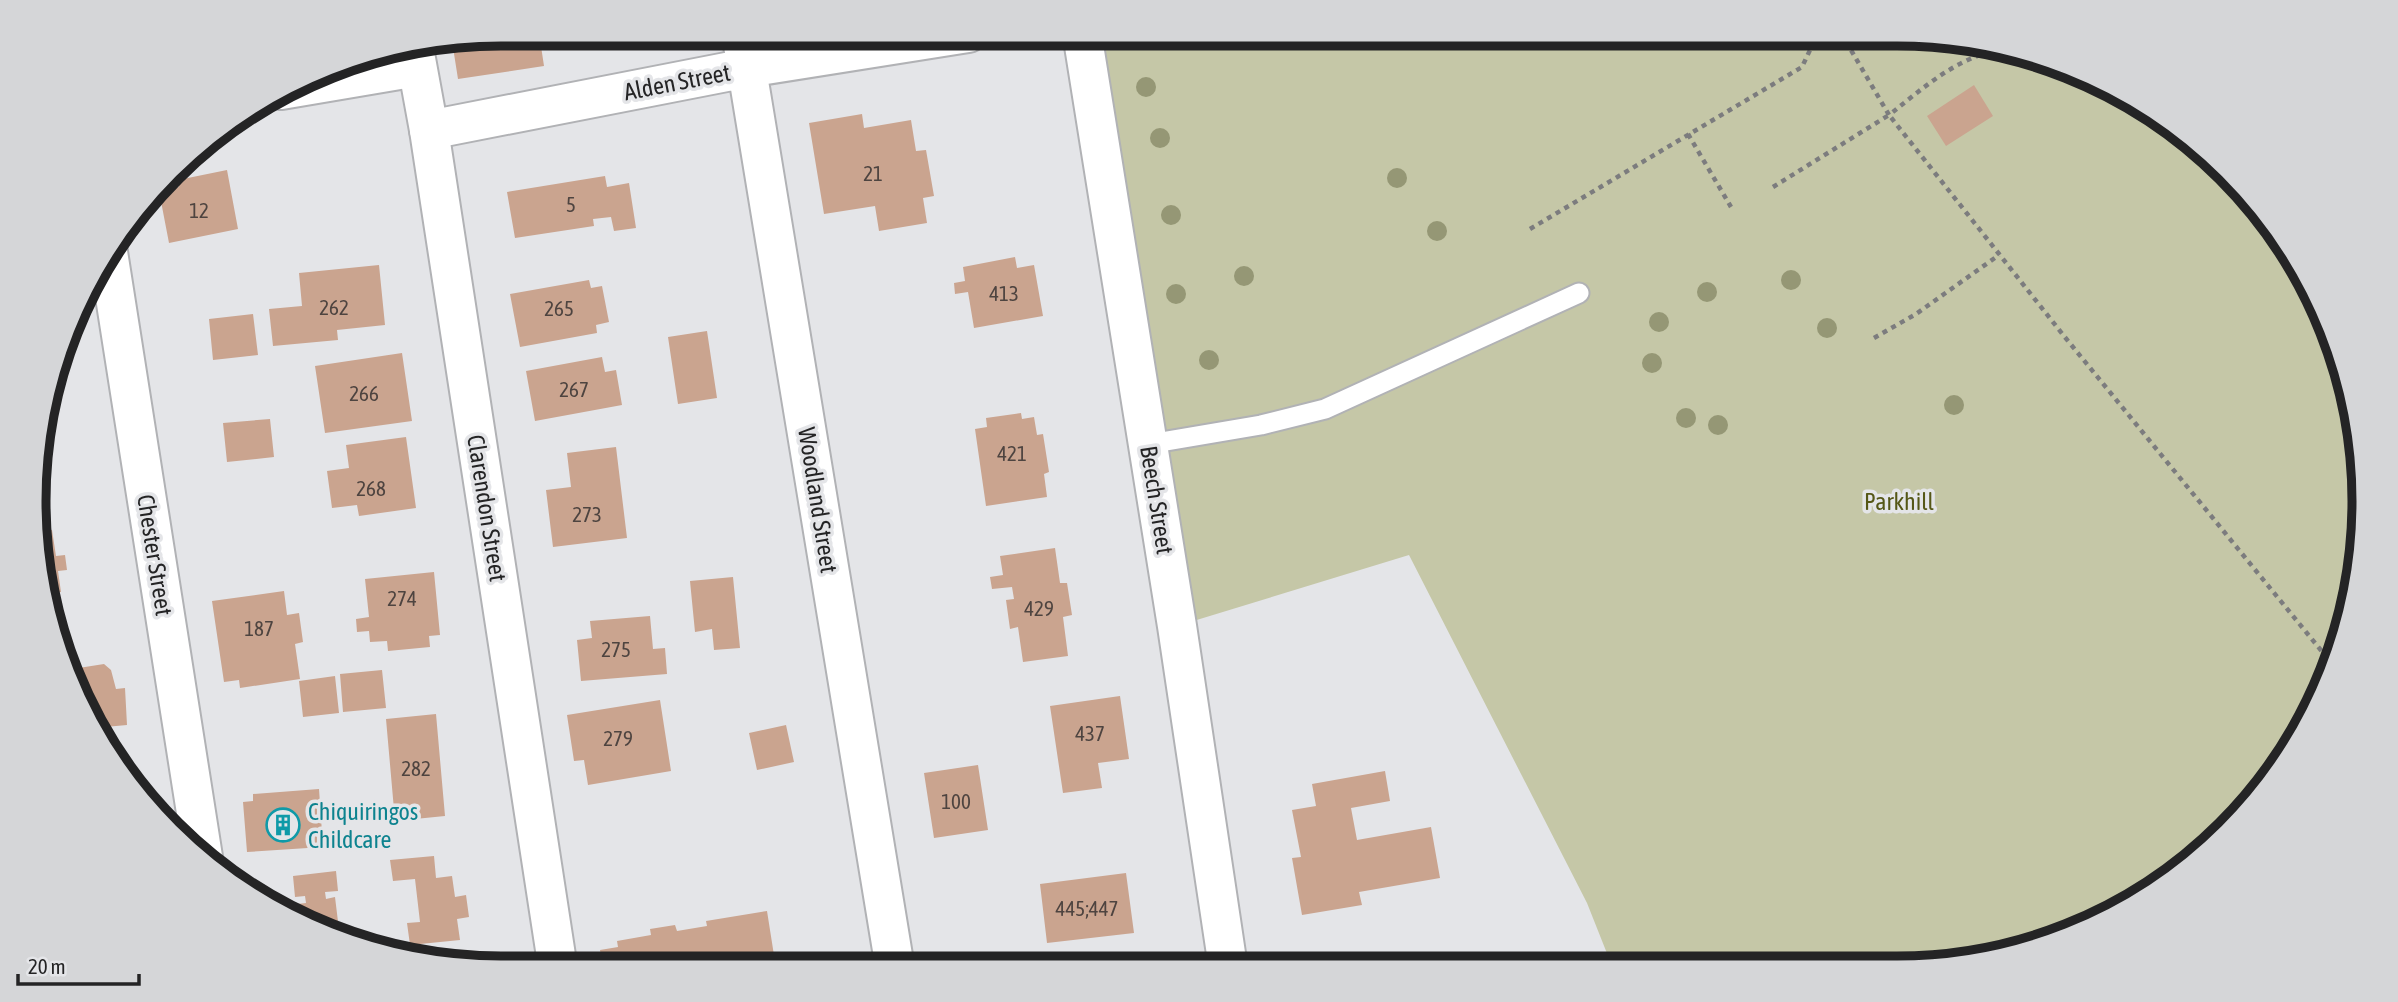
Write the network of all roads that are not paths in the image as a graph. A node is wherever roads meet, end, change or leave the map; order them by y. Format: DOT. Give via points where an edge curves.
graph roads {
  1 [pos="806,46"];
  2 [pos="1084,46"];
  3 [pos="744,51"];
  4 [pos="416,57"];
  5 [pos="338,76"];
  6 [pos="429,130"];
  7 [pos="110,268"];
  8 [pos="1578,293"];
  9 [pos="1149,444"];
  10 [pos="199,842"];
  11 [pos="556,956"];
  12 [pos="893,956"];
  13 [pos="1226,956"];
  1 -- 3 [label="street, Alden Street"];
  2 -- 9 [label="street, Beech Street"];
  3 -- 6 [label="street, Alden Street"];
  3 -- 12 [label="street, Woodland Street"];
  4 -- 5 [label="street"];
  4 -- 6 [label="street, Clarendon Street"];
  6 -- 11 [label="street, Clarendon Street"];
  7 -- 10 [label="street, Chester Street"];
  8 -- 9 [label="lane" via="1325,409"];
  9 -- 13 [label="street, Beech Street"];
}
